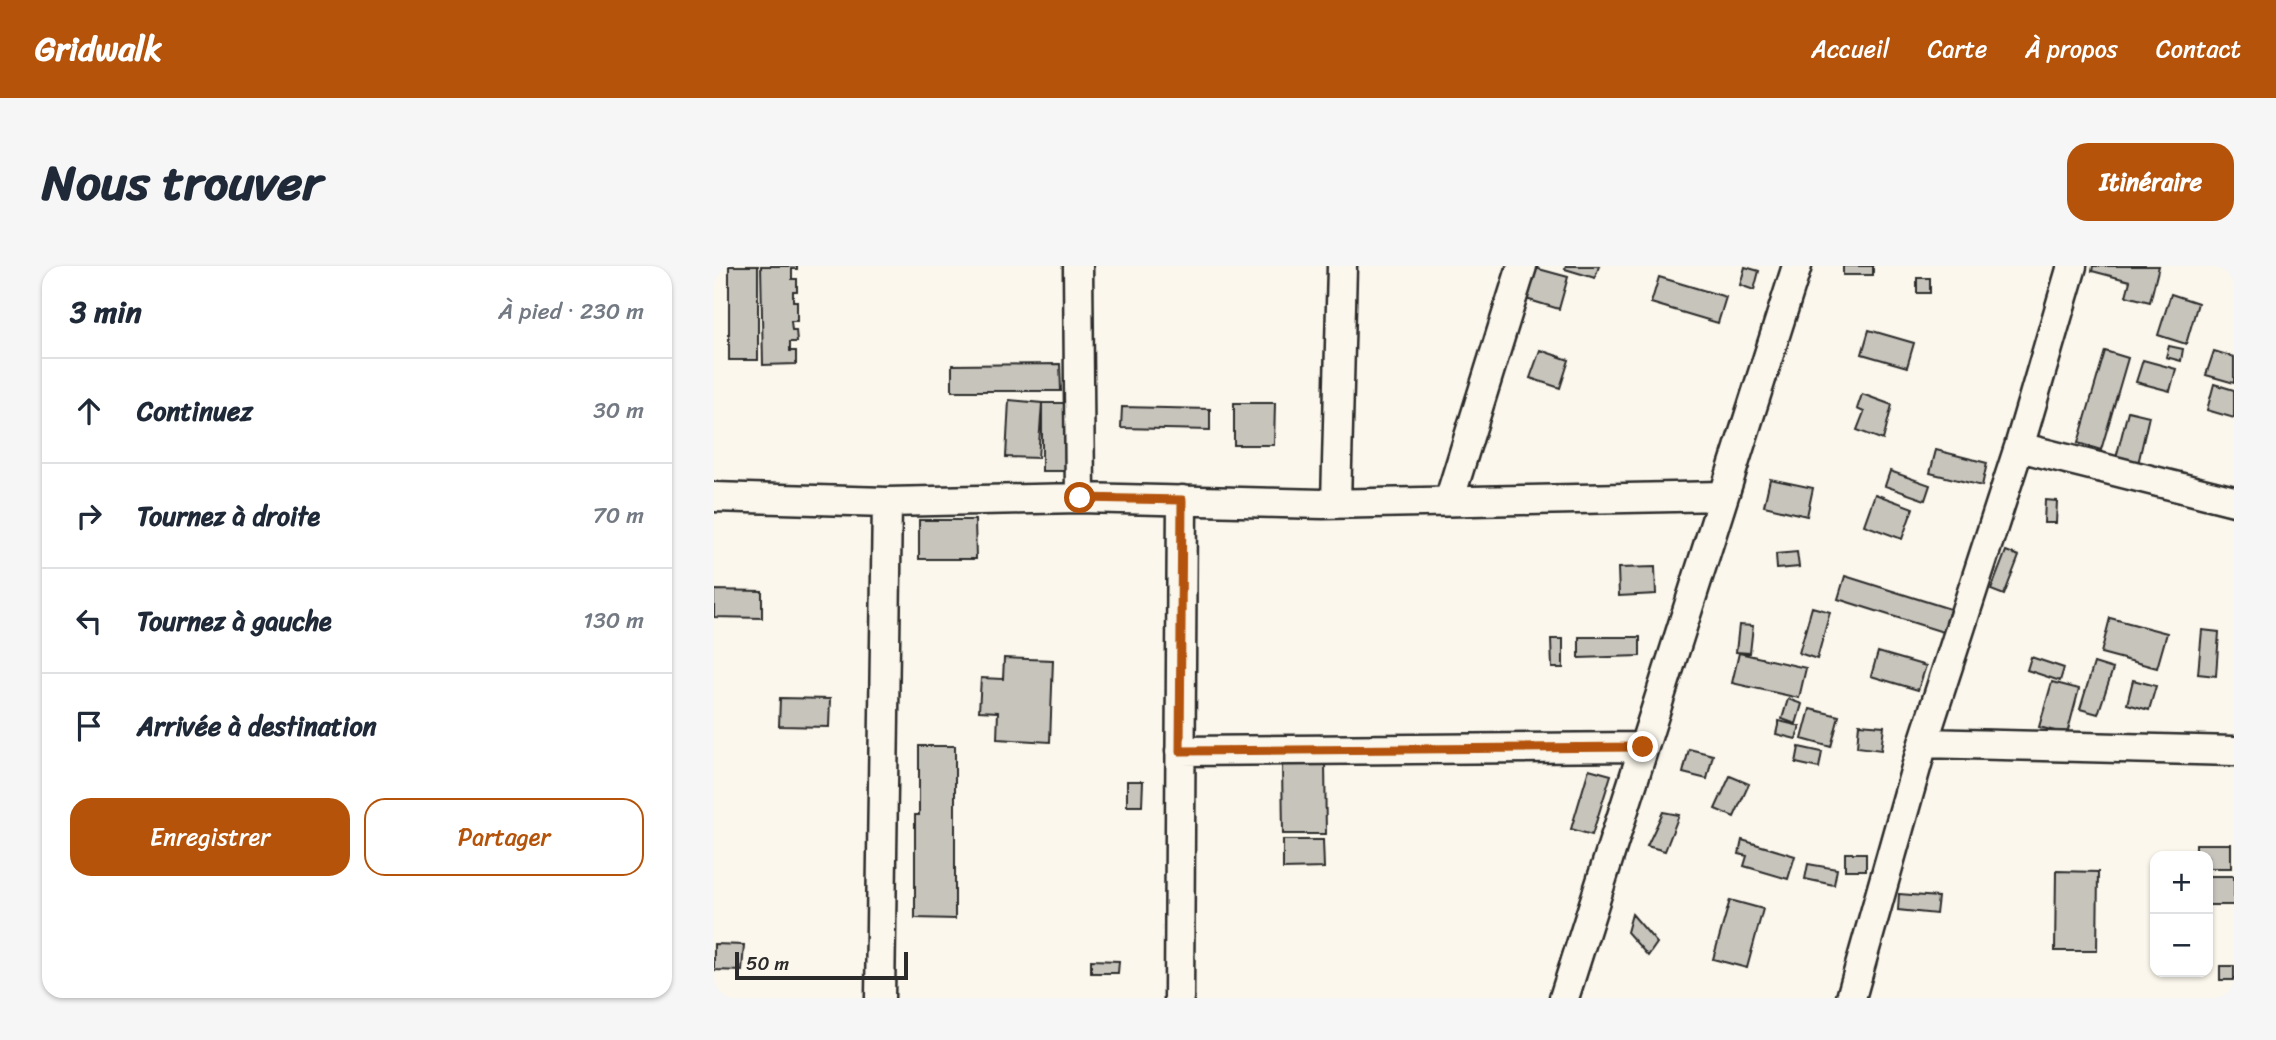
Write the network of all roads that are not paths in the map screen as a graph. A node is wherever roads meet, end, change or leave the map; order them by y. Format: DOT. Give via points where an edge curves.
graph roads {
  1 [pos="1077,266"];
  2 [pos="1342,266"];
  3 [pos="1522,266"];
  4 [pos="1797,266"];
  5 [pos="2071,266"];
  6 [pos="2019,447"];
  7 [pos="1723,496"];
  8 [pos="714,497"];
  9 [pos="1080,498"];
  10 [pos="1182,500"];
  11 [pos="2234,500"];
  12 [pos="1449,501"];
  13 [pos="887,502"];
  14 [pos="1336,503"];
  15 [pos="1923,743"];
  16 [pos="1643,747"];
  17 [pos="1180,751"];
  18 [pos="2234,751"];
  19 [pos="880,998"];
  20 [pos="1179,998"];
  21 [pos="1564,998"];
  22 [pos="1851,998"];
  1 -- 9 [label="street"];
  2 -- 14 [label="street"];
  3 -- 12 [label="street"];
  4 -- 7 [label="street"];
  5 -- 6 [label="street"];
  6 -- 11 [label="street"];
  6 -- 15 [label="street"];
  7 -- 12 [label="street"];
  7 -- 16 [label="street"];
  8 -- 13 [label="street"];
  9 -- 10 [label="street"];
  9 -- 13 [label="street"];
  10 -- 14 [label="street"];
  10 -- 17 [label="street"];
  12 -- 14 [label="street"];
  13 -- 19 [label="street"];
  15 -- 18 [label="street"];
  15 -- 22 [label="street"];
  16 -- 17 [label="street"];
  16 -- 21 [label="street"];
  17 -- 20 [label="street"];
}
